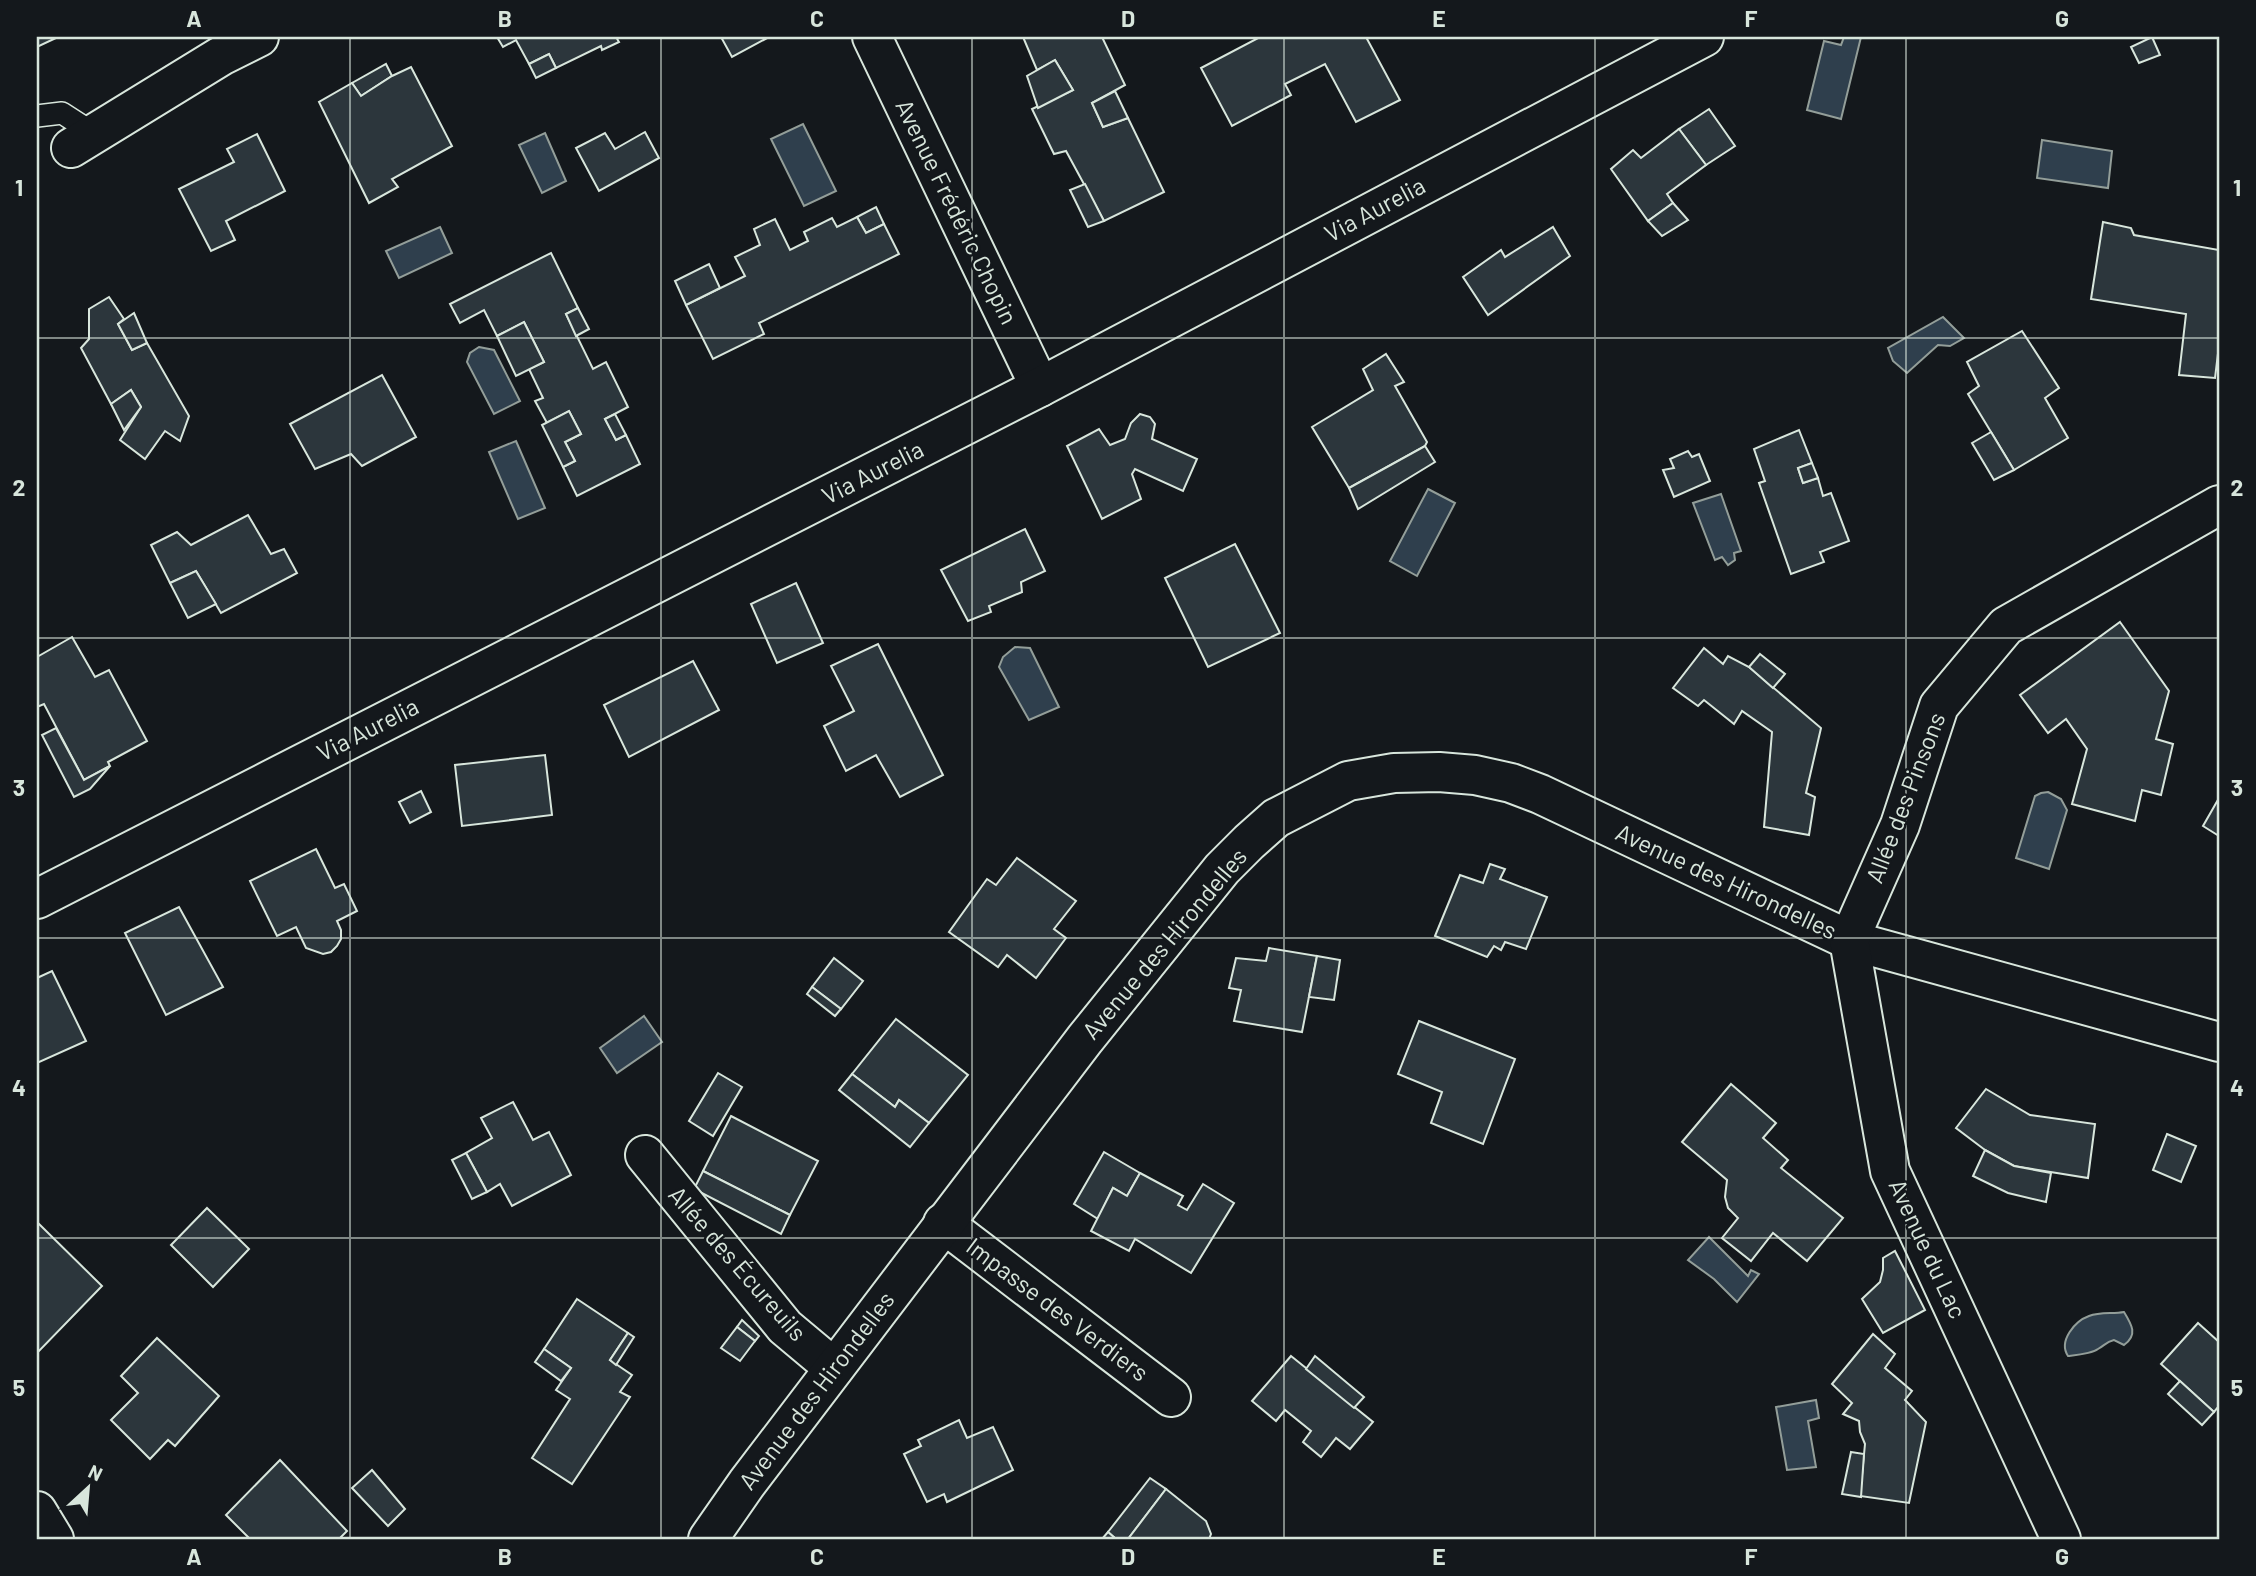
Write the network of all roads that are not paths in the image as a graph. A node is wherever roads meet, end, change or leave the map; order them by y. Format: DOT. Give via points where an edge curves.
graph roads {
  1 [pos="259,37"];
  2 [pos="872,37"];
  3 [pos="1704,37"];
  4 [pos="216,46"];
  5 [pos="37,116"];
  6 [pos="82,141"];
  7 [pos="1040,387"];
  8 [pos="2219,505"];
  9 [pos="37,899"];
  10 [pos="1849,940"];
  11 [pos="2219,1042"];
  12 [pos="645,1155"];
  13 [pos="943,1223"];
  14 [pos="834,1368"];
  15 [pos="1171,1397"];
  16 [pos="37,1511"];
  17 [pos="54,1539"];
  18 [pos="708,1539"];
  19 [pos="2061,1539"];
  1 -- 4 [label="street"];
  2 -- 7 [label="street, Avenue Frédéric Chopin"];
  3 -- 7 [label="street, Via Aurelia"];
  4 -- 6 [label="street"];
  5 -- 6 [label="lane" via="62,113"];
  7 -- 9 [label="street, Via Aurelia"];
  8 -- 10 [label="street, Allée des Pinsons" via="2006,626 1938,706 1900,825"];
  10 -- 11 [label="street, Avenue des Hirondelles"];
  10 -- 13 [label="street, Avenue des Hirondelles" via="1511,783 1439,772 1348,781 1276,818 1222,869"];
  10 -- 19 [label="street, Avenue du Lac" via="1890,1171"];
  12 -- 14 [label="street, Allée des Écureuils" via="785,1327"];
  13 -- 14 [label="street, Avenue des Hirondelles"];
  13 -- 15 [label="street, Impasse des Verdiers"];
  14 -- 18 [label="street, Avenue des Hirondelles"];
  16 -- 17 [label="street"];
}
